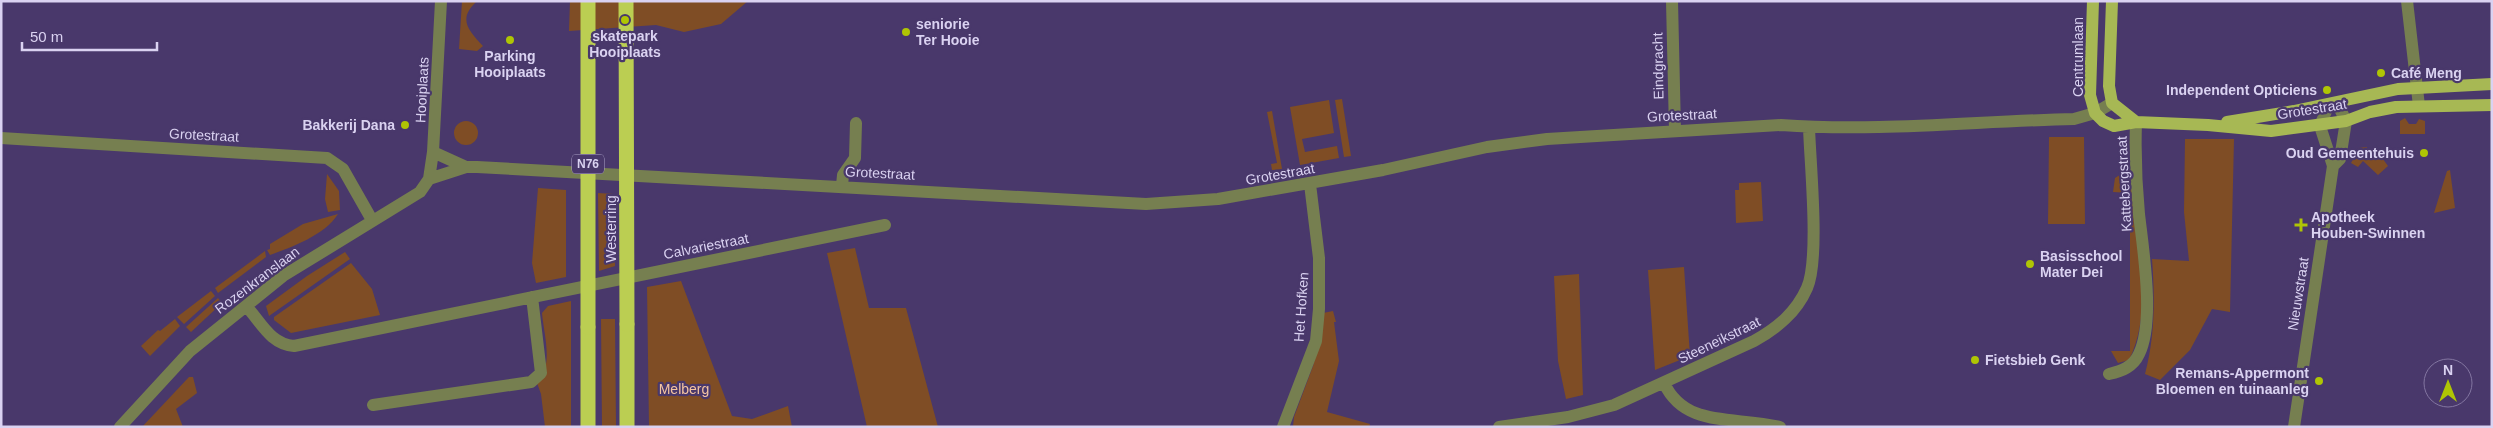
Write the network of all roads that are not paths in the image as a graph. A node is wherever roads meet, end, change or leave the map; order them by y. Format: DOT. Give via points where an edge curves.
graph roads {
  1 [pos="441,1"];
  2 [pos="588,1"];
  3 [pos="626,1"];
  4 [pos="1672,1"];
  5 [pos="2092,1"];
  6 [pos="2112,1"];
  7 [pos="2407,1"];
  8 [pos="2492,84"];
  9 [pos="2417,88"];
  10 [pos="2333,103"];
  11 [pos="2112,104"];
  12 [pos="2492,105"];
  13 [pos="2419,106"];
  14 [pos="2095,113"];
  15 [pos="2346,121"];
  16 [pos="2136,122"];
  17 [pos="856,123"];
  18 [pos="2208,125"];
  19 [pos="2320,126"];
  20 [pos="1809,127"];
  21 [pos="1675,131"];
  22 [pos="1,138"];
  23 [pos="433,152"];
  24 [pos="2333,166"];
  25 [pos="466,168"];
  26 [pos="429,179"];
  27 [pos="1310,184"];
  28 [pos="842,186"];
  29 [pos="372,220"];
  30 [pos="884,224"];
  31 [pos="532,297"];
  32 [pos="246,306"];
  33 [pos="2109,374"];
  34 [pos="1664,383"];
  35 [pos="373,405"];
  36 [pos="1568,422"];
  37 [pos="120,427"];
  38 [pos="588,427"];
  39 [pos="627,427"];
  40 [pos="1283,427"];
  41 [pos="1499,427"];
  42 [pos="1780,427"];
  43 [pos="2294,427"];
  1 -- 23 [label="street, Hooiplaats"];
  2 -- 38 [label="highway, Westerring / N76, bridge"];
  3 -- 39 [label="highway, Westerring, bridge"];
  4 -- 21 [label="street, Eindgracht"];
  5 -- 14 [label="main road, Centrumlaan" via="2090,95"];
  6 -- 11 [label="main road" via="2109,86"];
  7 -- 9 [label="street"];
  8 -- 9 [label="main road, Grotestraat"];
  9 -- 10 [label="main road, Grotestraat"];
  9 -- 13 [label="street"];
  10 -- 15 [label="street"];
  10 -- 18 [label="main road, Grotestraat"];
  10 -- 19 [label="street"];
  11 -- 14 [label="street, Grotestraat"];
  11 -- 16 [label="main road"];
  12 -- 13 [label="main road, Grotestraat"];
  13 -- 15 [label="main road, Grotestraat" via="2370,112"];
  14 -- 16 [label="main road, Grotestraat" via="2114,126"];
  14 -- 20 [label="street, Grotestraat" via="2074,119"];
  15 -- 19 [label="main road, Grotestraat"];
  15 -- 24 [label="street, Nieuwstraat" via="2340,159"];
  16 -- 18 [label="main road, Grotestraat"];
  16 -- 33 [label="street, Kattebergstraat" via="2135,158 2146,273 2146,324 2139,354 2127,369"];
  17 -- 28 [label="street" via="855,158 843,175"];
  18 -- 19 [label="main road, Grotestraat" via="2271,131"];
  19 -- 24 [label="street, Nieuwstraat"];
  20 -- 21 [label="street, Grotestraat" via="1781,125"];
  20 -- 34 [label="street, Steeneikstraat" via="1814,257 1808,286 1797,307 1775,330 1754,342"];
  21 -- 27 [label="street, Grotestraat" via="1547,139 1487,147"];
  22 -- 29 [label="street, Grotestraat" via="327,158 343,169"];
  23 -- 25 [label="street, Grotestraat"];
  23 -- 26 [label="street, Hooiplaats"];
  24 -- 43 [label="street, Nieuwstraat"];
  25 -- 26 [label="street, Grotestraat"];
  25 -- 28 [label="street, Grotestraat"];
  26 -- 29 [label="street, Rozenkranslaan" via="420,192"];
  27 -- 28 [label="street, Grotestraat" via="1218,200 1146,204"];
  27 -- 40 [label="street, Het Hofken" via="1319,258 1316,342"];
  29 -- 32 [label="street, Rozenkranslaan" via="283,276"];
  30 -- 31 [label="street, Calvariestraat"];
  31 -- 32 [label="street, Calvariestraat" via="294,346 283,345 272,337"];
  31 -- 35 [label="street" via="541,374 531,382"];
  32 -- 37 [label="street, Rozenkranslaan" via="190,351"];
  34 -- 36 [label="street, Steeneikstraat"];
  34 -- 42 [label="street" via="1670,399 1686,417 1703,425 1768,424"];
  36 -- 41 [label="street, Steeneikstraat"];
}
